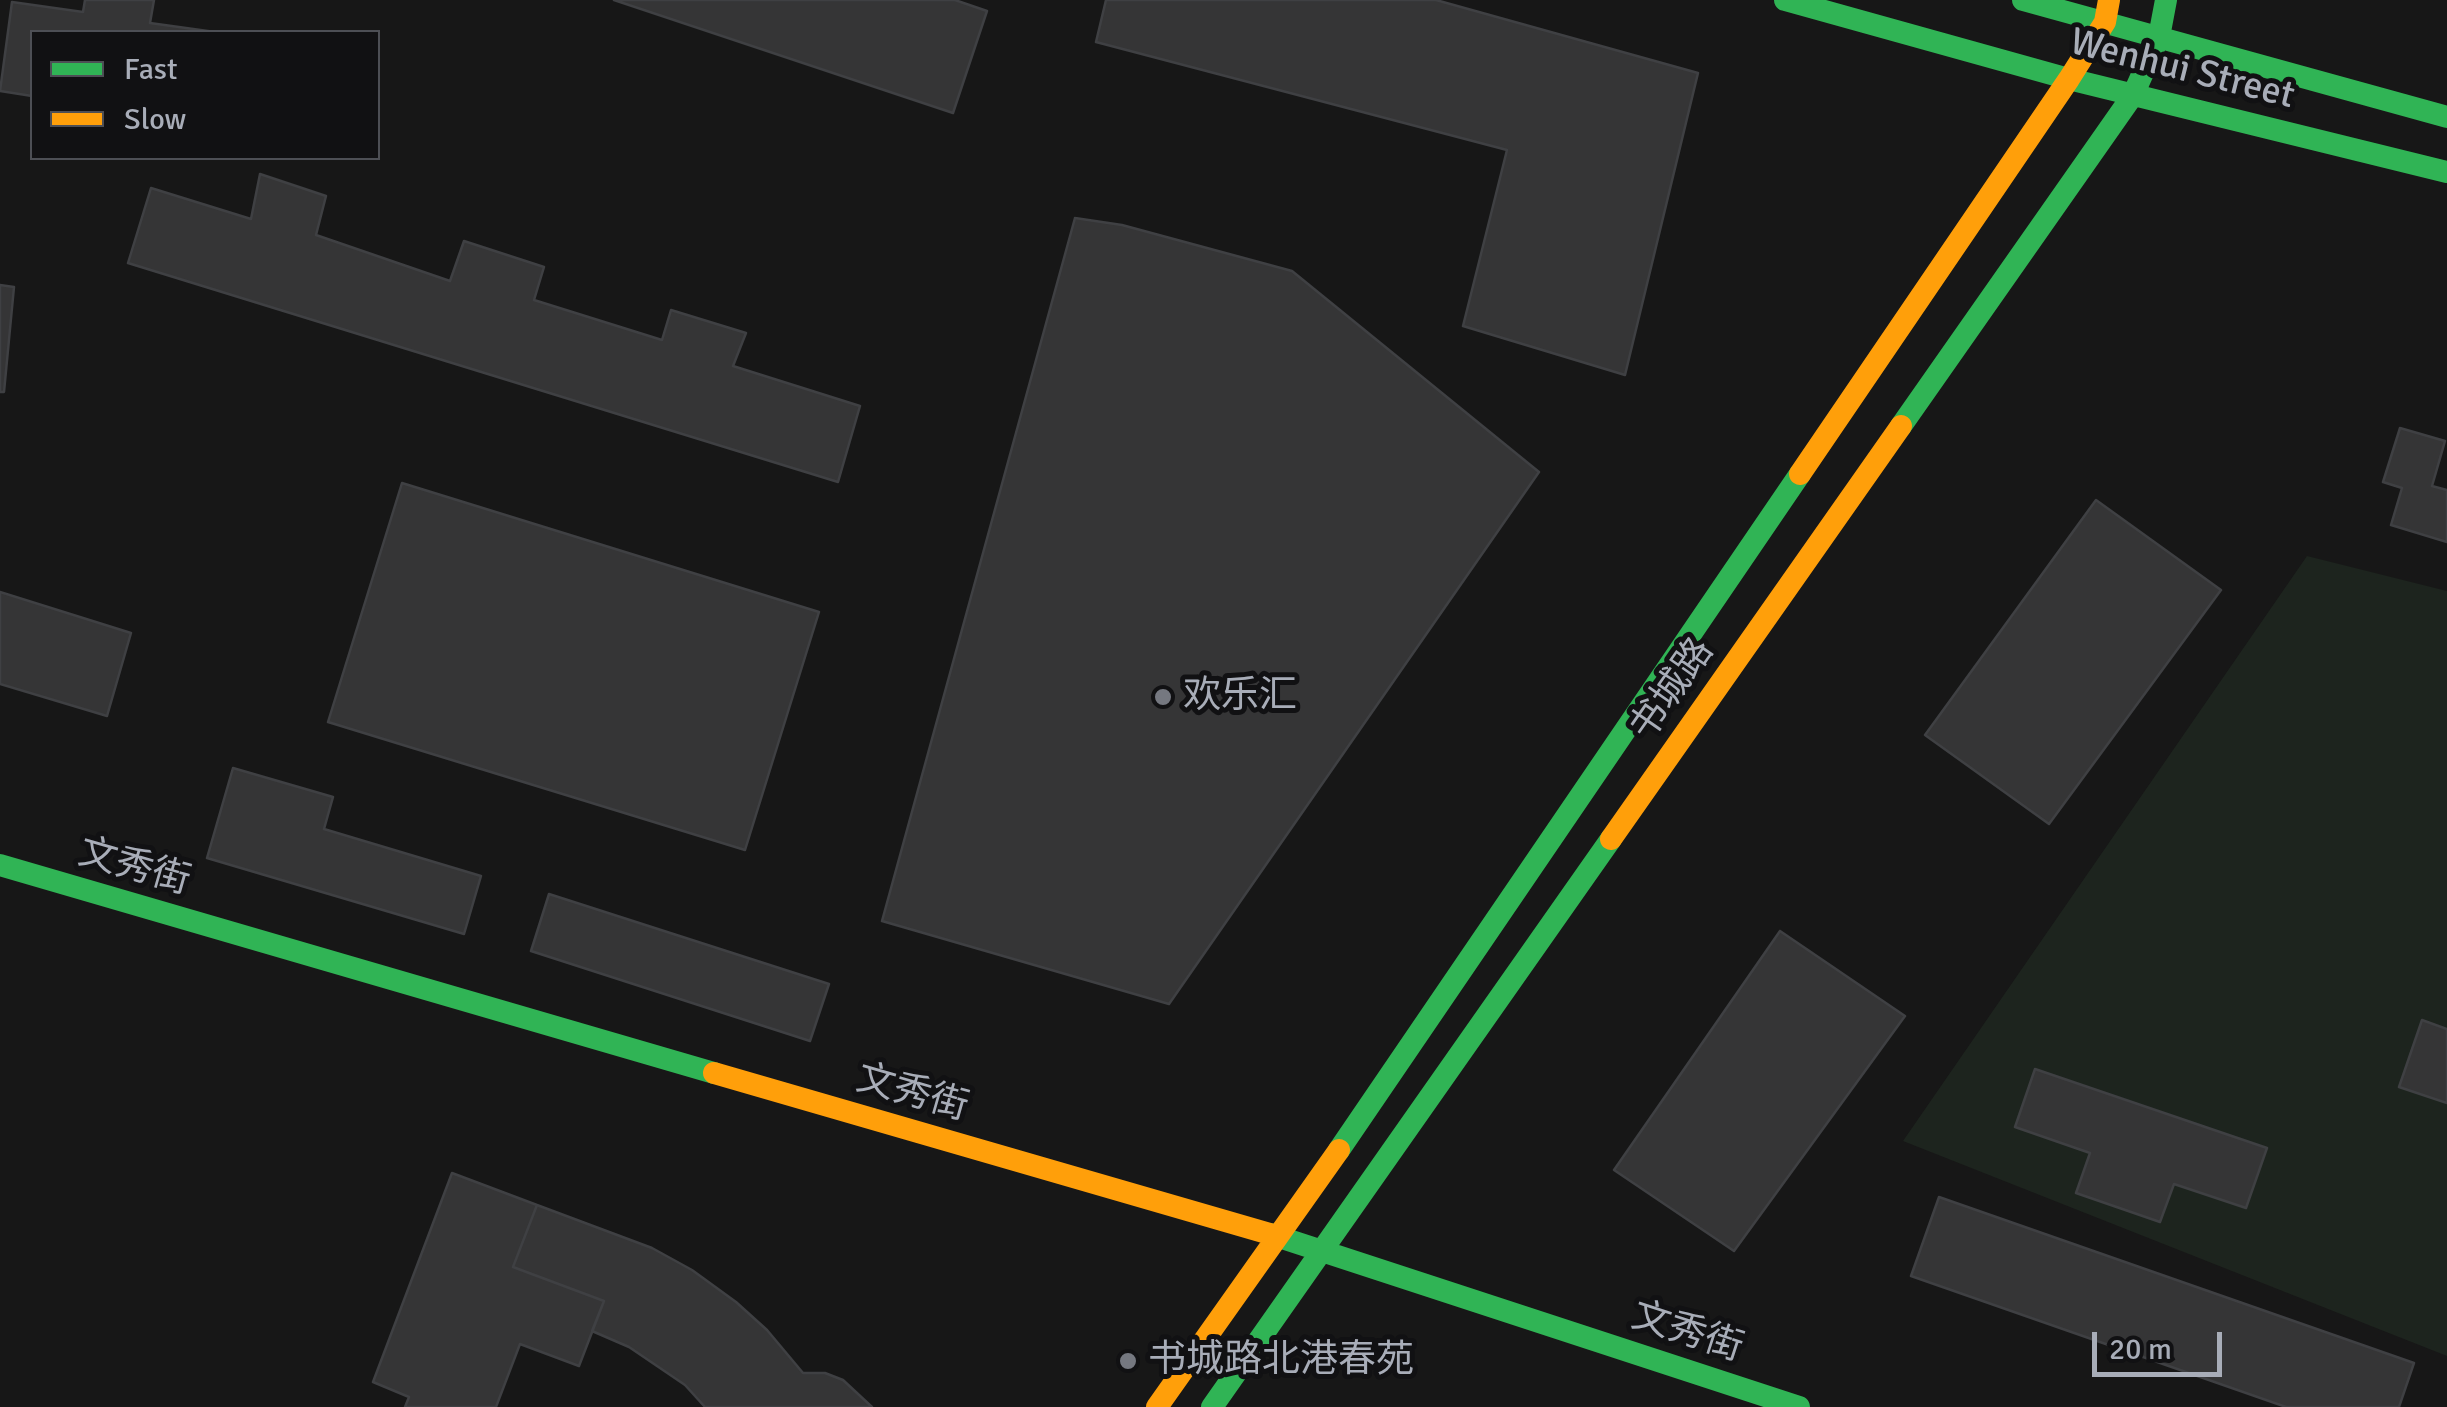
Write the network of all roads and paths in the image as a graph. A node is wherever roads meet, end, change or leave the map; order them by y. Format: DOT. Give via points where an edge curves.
graph roads {
  1 [pos="1785,0"];
  2 [pos="2024,0"];
  3 [pos="2166,0"];
  4 [pos="2107,11"];
  5 [pos="2159,37"];
  6 [pos="2069,79"];
  7 [pos="2132,95"];
  8 [pos="2447,117"];
  9 [pos="2447,172"];
  10 [pos="0,865"];
  11 [pos="1278,1237"];
  12 [pos="1324,1251"];
  13 [pos="1156,1407"];
  14 [pos="1212,1407"];
  15 [pos="1799,1407"];
  1 -- 6 [label="main road, Wenhui Street"];
  2 -- 4 [label="main road, Wenhui Street"];
  3 -- 5 [label="main road, 书城路"];
  4 -- 5 [label="main road, Wenhui Street"];
  4 -- 6 [label="main road, 书城路"];
  5 -- 7 [label="main road, 书城路"];
  5 -- 8 [label="main road, Wenhui Street"];
  6 -- 7 [label="main road, Wenhui Street"];
  6 -- 11 [label="main road, 书城路"];
  7 -- 9 [label="main road, Wenhui Street"];
  7 -- 12 [label="main road, 书城路"];
  10 -- 11 [label="main road, 文秀街"];
  11 -- 12 [label="main road, 文秀街"];
  11 -- 13 [label="main road, 书城路"];
  12 -- 14 [label="main road, 书城路"];
  12 -- 15 [label="main road, 文秀街"];
}
